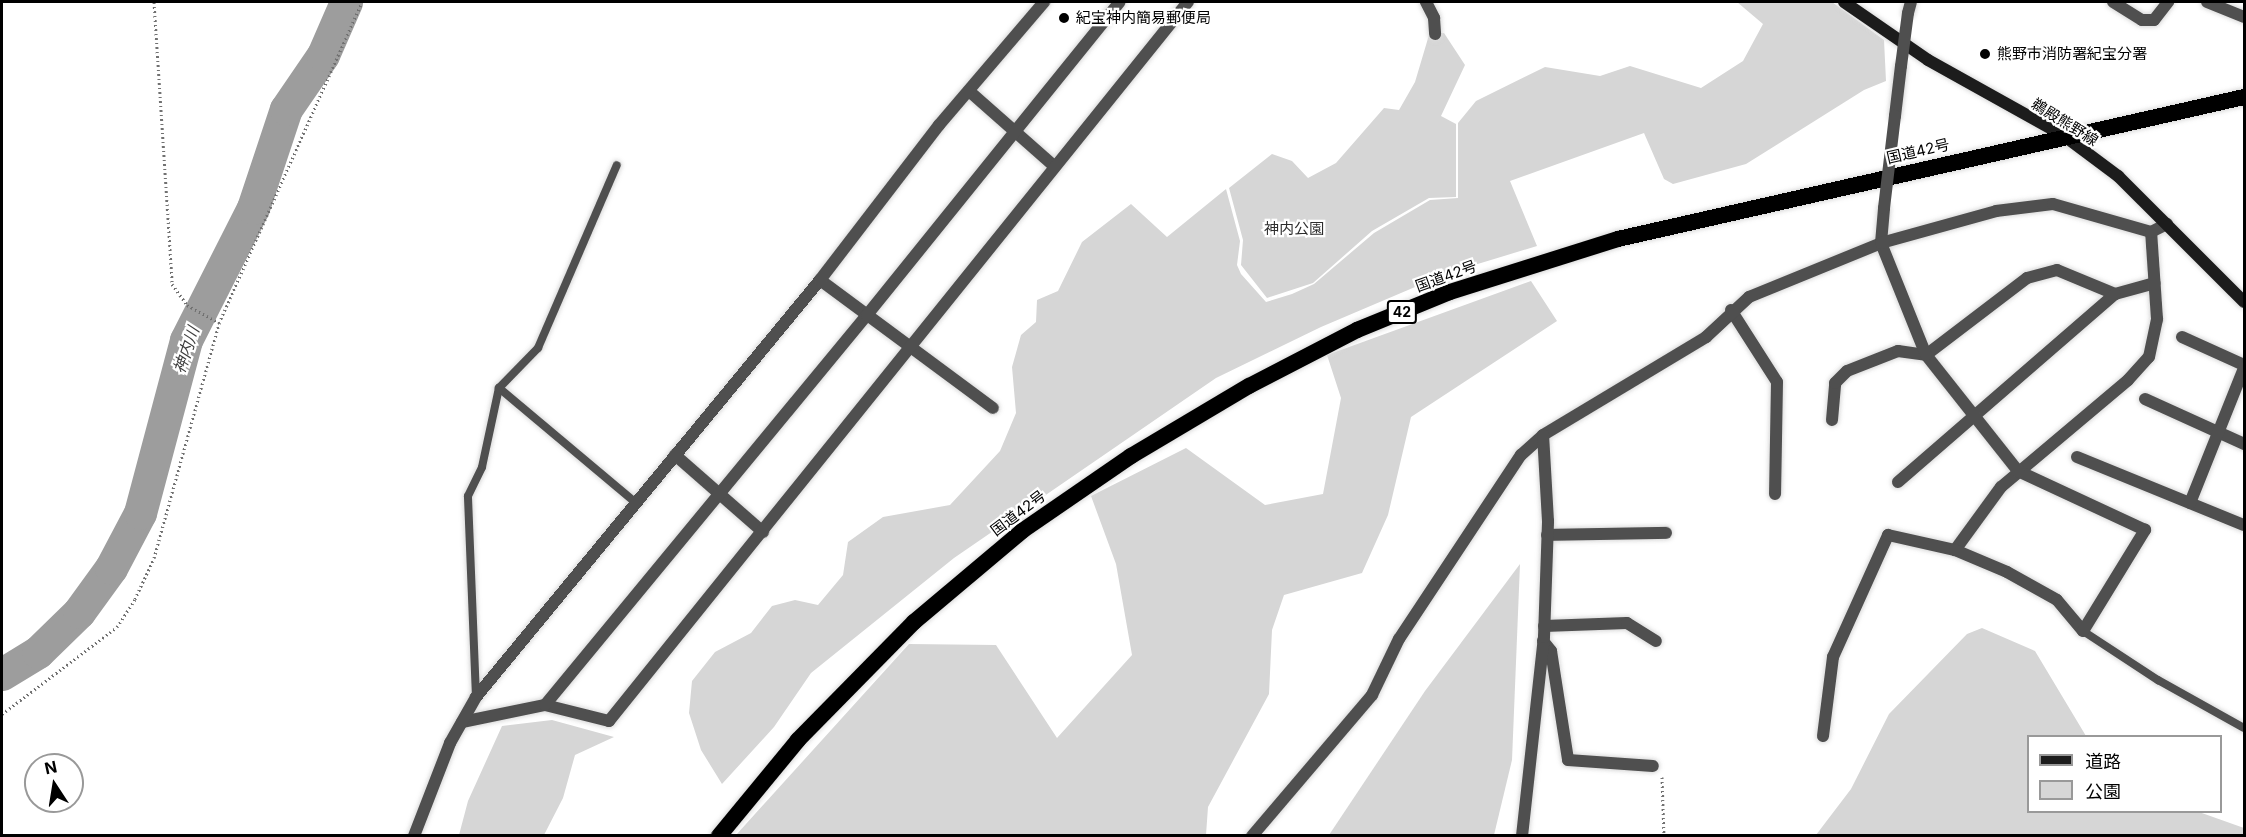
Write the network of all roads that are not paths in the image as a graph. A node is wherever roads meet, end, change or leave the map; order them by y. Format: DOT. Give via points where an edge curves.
graph roads {
  1 [pos="1044,2"];
  2 [pos="1120,2"];
  3 [pos="1188,2"];
  4 [pos="1426,2"];
  5 [pos="1844,2"];
  6 [pos="2113,2"];
  7 [pos="2168,2"];
  8 [pos="2207,2"];
  9 [pos="1910,7"];
  10 [pos="2244,17"];
  11 [pos="1435,34"];
  12 [pos="969,91"];
  13 [pos="2244,97"];
  14 [pos="1015,132"];
  15 [pos="2063,135"];
  16 [pos="617,165"];
  17 [pos="1054,166"];
  18 [pos="2167,224"];
  19 [pos="2151,232"];
  20 [pos="1881,243"];
  21 [pos="820,280"];
  22 [pos="2155,283"];
  23 [pos="2115,294"];
  24 [pos="2244,302"];
  25 [pos="1731,310"];
  26 [pos="867,315"];
  27 [pos="2182,337"];
  28 [pos="909,346"];
  29 [pos="1926,356"];
  30 [pos="2244,366"];
  31 [pos="499,388"];
  32 [pos="2145,399"];
  33 [pos="993,408"];
  34 [pos="1974,416"];
  35 [pos="1832,420"];
  36 [pos="2218,433"];
  37 [pos="1543,435"];
  38 [pos="2244,444"];
  39 [pos="675,455"];
  40 [pos="2077,457"];
  41 [pos="2018,471"];
  42 [pos="1898,482"];
  43 [pos="1775,494"];
  44 [pos="720,495"];
  45 [pos="636,503"];
  46 [pos="2190,503"];
  47 [pos="2244,525"];
  48 [pos="763,532"];
  49 [pos="1666,533"];
  50 [pos="1547,535"];
  51 [pos="1955,550"];
  52 [pos="1544,626"];
  53 [pos="2084,631"];
  54 [pos="1543,641"];
  55 [pos="1656,641"];
  56 [pos="476,697"];
  57 [pos="545,705"];
  58 [pos="462,722"];
  59 [pos="2244,728"];
  60 [pos="1823,736"];
  61 [pos="1657,769"];
  62 [pos="414,836"];
  63 [pos="719,836"];
  64 [pos="1252,836"];
  65 [pos="1522,836"];
  1 -- 12 [label="street"];
  2 -- 14 [label="street"];
  3 -- 17 [label="street"];
  4 -- 11 [label="street" via="1434,18"];
  5 -- 15 [label="main road, 鵜殿熊野線" via="1928,60"];
  6 -- 7 [label="street" via="2142,20 2154,20"];
  8 -- 10 [label="street"];
  9 -- 20 [label="street, bridge"];
  12 -- 14 [label="street"];
  12 -- 21 [label="street"];
  13 -- 15 [label="highway, 国道42号 / 42"];
  14 -- 17 [label="street"];
  14 -- 26 [label="street"];
  15 -- 18 [label="main road, 鵜殿熊野線" via="2118,176"];
  15 -- 63 [label="highway, 国道42号 / 42" via="1618,239 1450,292 1357,330 1249,386 1131,456 1022,531 914,621 798,740"];
  16 -- 31 [label="lane" via="538,348"];
  17 -- 28 [label="street"];
  18 -- 19 [label="street"];
  18 -- 24 [label="main road, 鵜殿熊野線"];
  19 -- 20 [label="street" via="2053,204 1996,211"];
  19 -- 22 [label="street"];
  20 -- 25 [label="street" via="1749,297"];
  20 -- 29 [label="street"];
  21 -- 26 [label="street"];
  21 -- 39 [label="street"];
  22 -- 23 [label="street"];
  22 -- 41 [label="street" via="2157,319 2149,357 2128,380"];
  23 -- 29 [label="street" via="2057,270 2026,278"];
  23 -- 34 [label="street"];
  25 -- 37 [label="street" via="1706,337"];
  25 -- 43 [label="street" via="1777,382"];
  26 -- 28 [label="street"];
  26 -- 44 [label="street"];
  27 -- 30 [label="street"];
  28 -- 33 [label="street"];
  28 -- 48 [label="street"];
  29 -- 34 [label="street"];
  29 -- 35 [label="street" via="1898,351 1847,371 1835,383"];
  30 -- 36 [label="street"];
  31 -- 45 [label="lane"];
  31 -- 56 [label="lane" via="482,467 468,496"];
  32 -- 36 [label="street"];
  34 -- 41 [label="street"];
  34 -- 42 [label="street"];
  36 -- 38 [label="street"];
  36 -- 46 [label="street"];
  37 -- 50 [label="street"];
  37 -- 64 [label="street" via="1521,455 1443,570 1399,639 1372,695"];
  39 -- 44 [label="street"];
  39 -- 45 [label="street"];
  40 -- 46 [label="street"];
  41 -- 51 [label="street" via="2001,487"];
  41 -- 53 [label="street" via="2145,530"];
  44 -- 48 [label="street"];
  44 -- 57 [label="street"];
  45 -- 56 [label="street"];
  46 -- 47 [label="street"];
  48 -- 57 [label="street" via="609,721"];
  49 -- 50 [label="street"];
  50 -- 52 [label="street"];
  51 -- 53 [label="street" via="2007,572 2057,600"];
  51 -- 60 [label="street" via="1888,535 1833,657"];
  52 -- 54 [label="street"];
  52 -- 55 [label="street" via="1627,623"];
  53 -- 59 [label="lane" via="2158,680"];
  54 -- 61 [label="street" via="1551,651 1568,760"];
  54 -- 65 [label="street"];
  56 -- 58 [label="street"];
  57 -- 58 [label="street"];
  58 -- 62 [label="street"];
}
